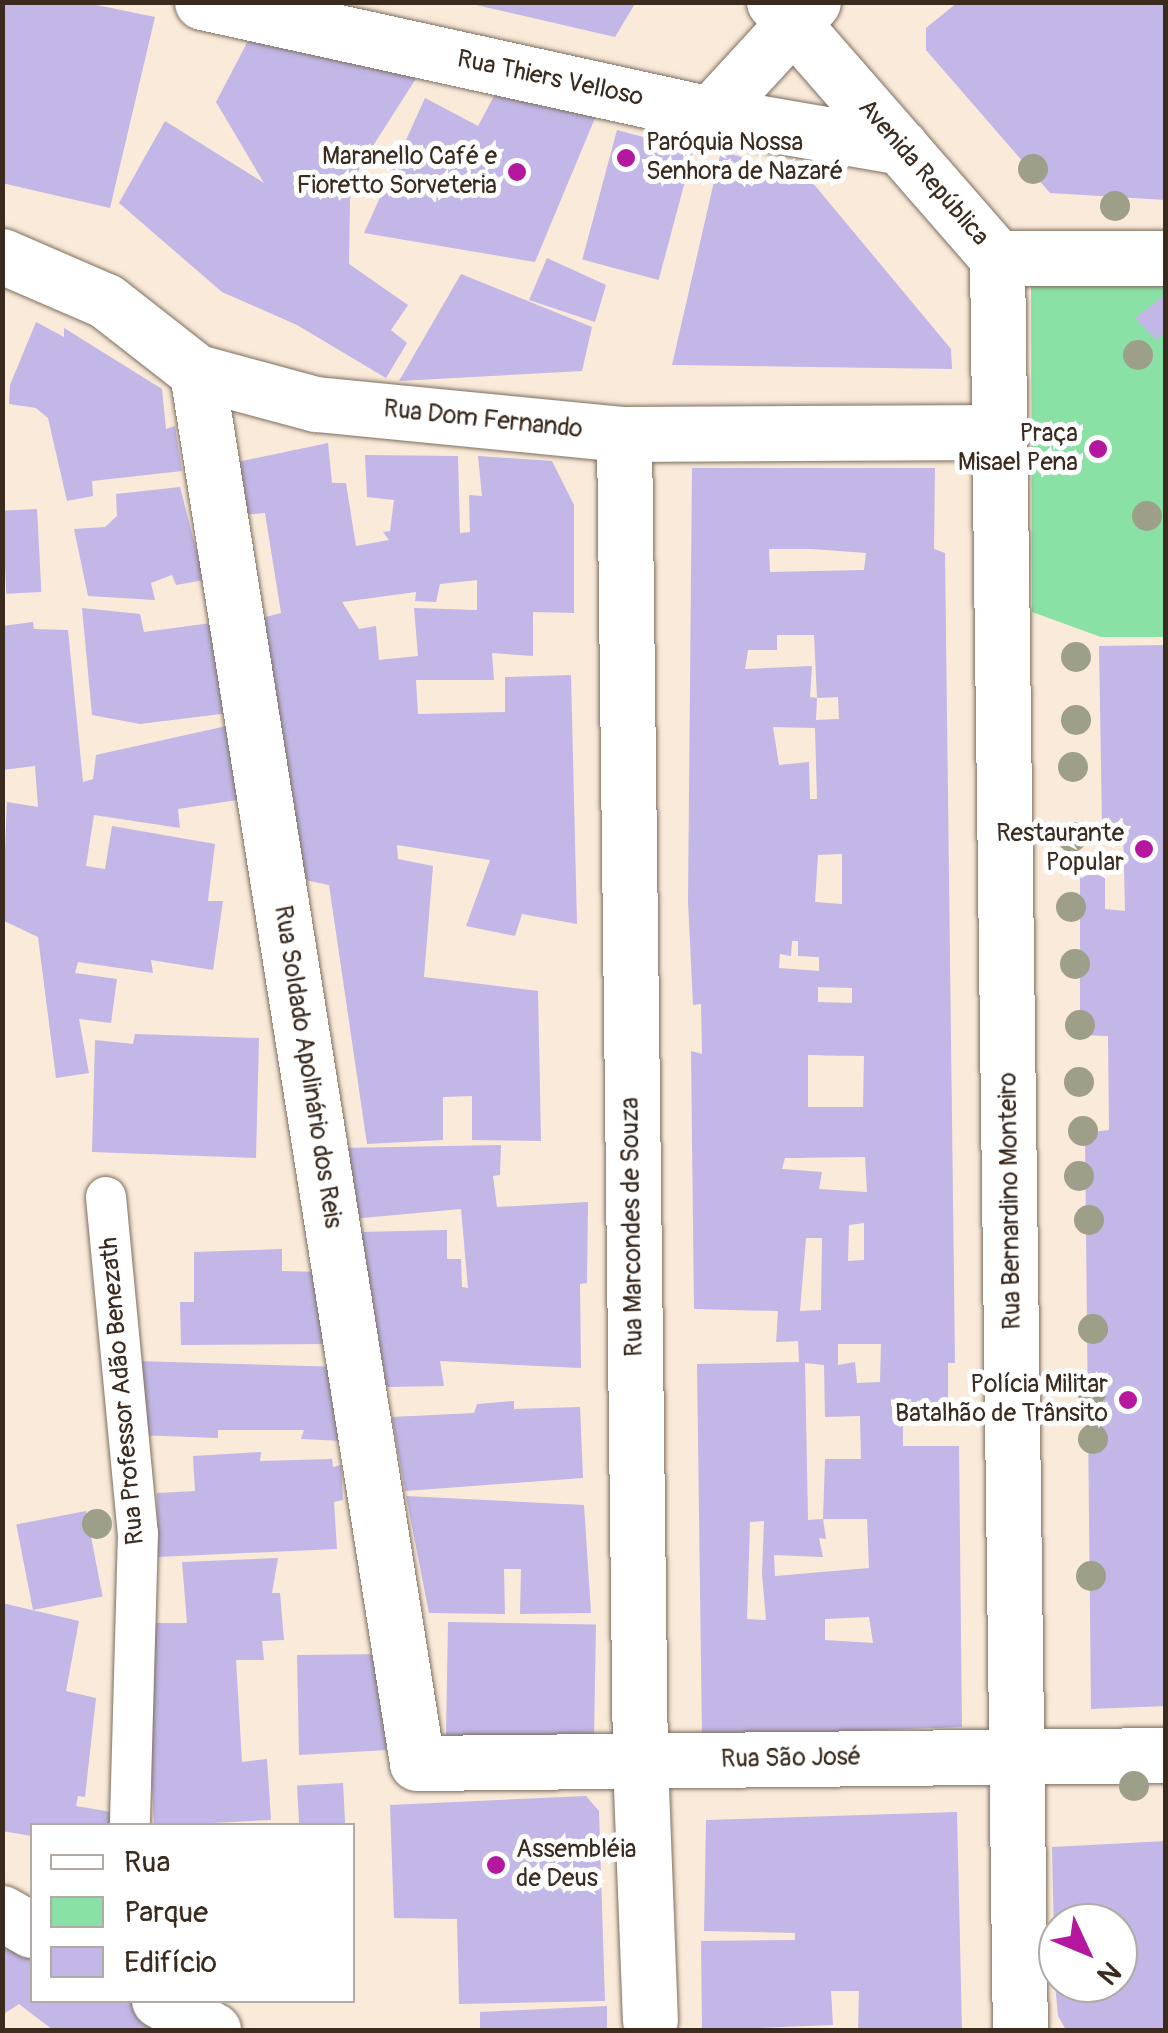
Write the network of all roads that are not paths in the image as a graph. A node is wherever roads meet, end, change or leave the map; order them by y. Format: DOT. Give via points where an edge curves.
graph roads {
  1 [pos="202,2"];
  2 [pos="792,8"];
  3 [pos="710,114"];
  4 [pos="901,147"];
  5 [pos="2,256"];
  6 [pos="997,258"];
  7 [pos="1166,258"];
  8 [pos="197,372"];
  9 [pos="1002,432"];
  10 [pos="624,434"];
  11 [pos="106,1197"];
  12 [pos="1166,1755"];
  13 [pos="1018,1757"];
  14 [pos="640,1760"];
  15 [pos="417,1762"];
  16 [pos="130,1823"];
  17 [pos="2,1913"];
  18 [pos="30,1929"];
  19 [pos="165,2003"];
  20 [pos="650,2020"];
  21 [pos="213,2030"];
  22 [pos="1020,2030"];
  1 -- 3 [label="street, Rua Thiers Velloso"];
  2 -- 3 [label="street"];
  2 -- 4 [label="street, Avenida República"];
  3 -- 4 [label="street, Rua Thiers Velloso"];
  4 -- 6 [label="street, Avenida República"];
  5 -- 8 [label="street, Rua Dom Fernando" via="106,301"];
  6 -- 7 [label="street"];
  6 -- 9 [label="street, Avenida República"];
  8 -- 10 [label="street, Rua Dom Fernando" via="316,404"];
  8 -- 15 [label="street, Rua Soldado Apolinário dos Reis"];
  9 -- 10 [label="street, Rua Dom Fernando"];
  9 -- 13 [label="street, Rua Bernardino Monteiro"];
  10 -- 14 [label="street, Rua Marcondes de Souza"];
  11 -- 16 [label="lane, Rua Professor Adão Benezath" via="138,1534"];
  12 -- 13 [label="street, Rua São José"];
  13 -- 14 [label="street, Rua São José"];
  13 -- 22 [label="street, Rua Bernardino Monteiro"];
  14 -- 15 [label="street, Rua São José"];
  14 -- 20 [label="street, Rua Marcondes de Souza"];
  17 -- 18 [label="street"];
  19 -- 21 [label="street"];
}
